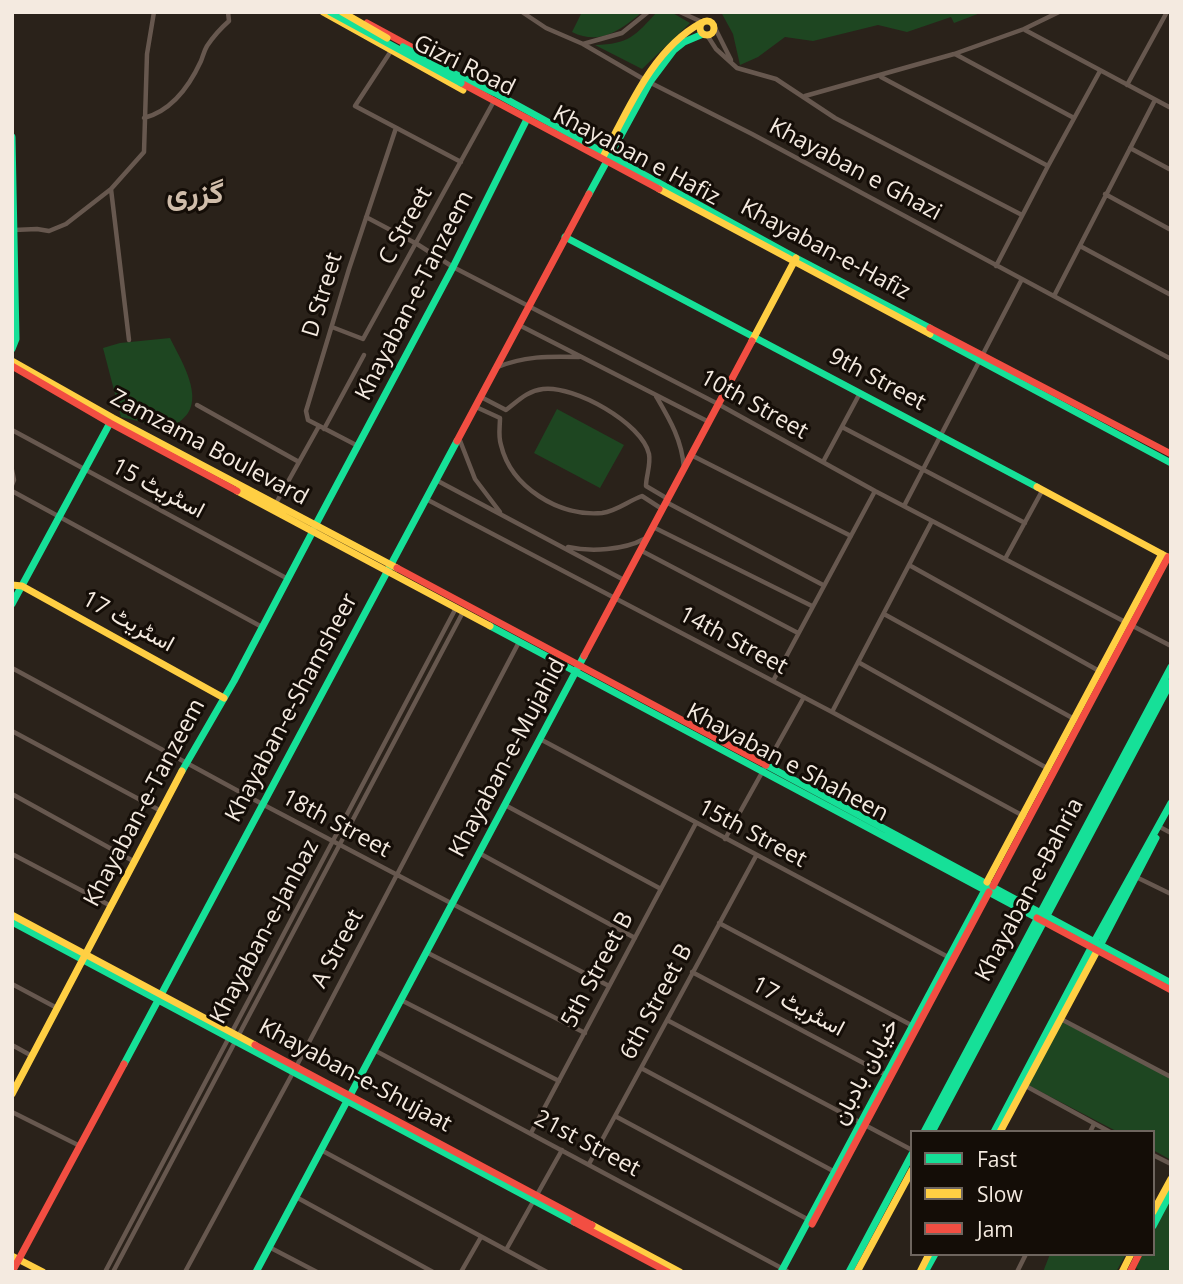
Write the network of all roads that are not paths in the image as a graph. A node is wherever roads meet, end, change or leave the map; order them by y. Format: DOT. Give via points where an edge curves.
graph roads {
  1 [pos="154,12"];
  2 [pos="228,12"];
  3 [pos="323,12"];
  4 [pos="330,12"];
  5 [pos="342,12"];
  6 [pos="348,12"];
  7 [pos="522,12"];
  8 [pos="648,12"];
  9 [pos="680,12"];
  10 [pos="700,12"];
  11 [pos="708,12"];
  12 [pos="1059,12"];
  13 [pos="1168,15"];
  14 [pos="702,22"];
  15 [pos="340,23"];
  16 [pos="713,25"];
  17 [pos="1024,29"];
  18 [pos="705,35"];
  19 [pos="583,44"];
  20 [pos="391,51"];
  21 [pos="954,54"];
  22 [pos="732,62"];
  23 [pos="1100,71"];
  24 [pos="880,77"];
  25 [pos="462,81"];
  26 [pos="648,81"];
  27 [pos="1127,85"];
  28 [pos="495,93"];
  29 [pos="804,96"];
  30 [pos="1155,100"];
  31 [pos="493,102"];
  32 [pos="1171,108"];
  33 [pos="515,112"];
  34 [pos="144,118"];
  35 [pos="1074,118"];
  36 [pos="527,119"];
  37 [pos="396,128"];
  38 [pos="12,136"];
  39 [pos="1129,148"];
  40 [pos="606,157"];
  41 [pos="461,162"];
  42 [pos="1048,166"];
  43 [pos="1171,170"];
  44 [pos="111,188"];
  45 [pos="1105,194"];
  46 [pos="1022,215"];
  47 [pos="366,217"];
  48 [pos="14,230"];
  49 [pos="1171,230"];
  50 [pos="565,237"];
  51 [pos="417,244"];
  52 [pos="1080,246"];
  53 [pos="795,260"];
  54 [pos="996,266"];
  55 [pos="453,267"];
  56 [pos="1022,279"];
  57 [pos="1171,295"];
  58 [pos="1054,296"];
  59 [pos="529,306"];
  60 [pos="519,325"];
  61 [pos="332,327"];
  62 [pos="755,336"];
  63 [pos="129,340"];
  64 [pos="12,349"];
  65 [pos="365,355"];
  66 [pos="583,357"];
  67 [pos="980,358"];
  68 [pos="1171,359"];
  69 [pos="12,364"];
  70 [pos="495,369"];
  71 [pos="860,393"];
  72 [pos="655,394"];
  73 [pos="481,397"];
  74 [pos="491,403"];
  75 [pos="718,404"];
  76 [pos="197,405"];
  77 [pos="476,407"];
  78 [pos="486,411"];
  79 [pos="111,421"];
  80 [pos="709,422"];
  81 [pos="321,427"];
  82 [pos="842,427"];
  83 [pos="12,430"];
  84 [pos="459,437"];
  85 [pos="941,437"];
  86 [pos="359,447"];
  87 [pos="1171,454"];
  88 [pos="691,455"];
  89 [pos="299,462"];
  90 [pos="823,462"];
  91 [pos="1171,463"];
  92 [pos="684,469"];
  93 [pos="12,470"];
  94 [pos="86,470"];
  95 [pos="923,470"];
  96 [pos="436,480"];
  97 [pos="12,485"];
  98 [pos="12,491"];
  99 [pos="875,491"];
  100 [pos="1042,491"];
  101 [pos="653,492"];
  102 [pos="426,499"];
  103 [pos="648,499"];
  104 [pos="665,503"];
  105 [pos="275,505"];
  106 [pos="904,506"];
  107 [pos="503,515"];
  108 [pos="60,517"];
  109 [pos="932,521"];
  110 [pos="1025,523"];
  111 [pos="652,528"];
  112 [pos="314,529"];
  113 [pos="851,536"];
  114 [pos="560,546"];
  115 [pos="640,550"];
  116 [pos="1167,557"];
  117 [pos="1005,559"];
  118 [pos="909,565"];
  119 [pos="388,567"];
  120 [pos="288,579"];
  121 [pos="624,580"];
  122 [pos="824,585"];
  123 [pos="12,586"];
  124 [pos="22,586"];
  125 [pos="615,599"];
  126 [pos="12,604"];
  127 [pos="812,606"];
  128 [pos="460,610"];
  129 [pos="884,614"];
  130 [pos="1129,625"];
  131 [pos="262,626"];
  132 [pos="798,633"];
  133 [pos="519,642"];
  134 [pos="1171,646"];
  135 [pos="858,662"];
  136 [pos="1171,667"];
  137 [pos="12,668"];
  138 [pos="577,668"];
  139 [pos="1103,673"];
  140 [pos="773,681"];
  141 [pos="1171,682"];
  142 [pos="804,697"];
  143 [pos="224,698"];
  144 [pos="832,712"];
  145 [pos="1077,720"];
  146 [pos="12,731"];
  147 [pos="540,739"];
  148 [pos="187,763"];
  149 [pos="764,768"];
  150 [pos="1051,770"];
  151 [pos="12,794"];
  152 [pos="1171,803"];
  153 [pos="264,805"];
  154 [pos="505,805"];
  155 [pos="162,812"];
  156 [pos="1171,812"];
  157 [pos="1026,818"];
  158 [pos="696,823"];
  159 [pos="1160,827"];
  160 [pos="1171,833"];
  161 [pos="725,839"];
  162 [pos="333,842"];
  163 [pos="340,846"];
  164 [pos="479,853"];
  165 [pos="12,854"];
  166 [pos="756,856"];
  167 [pos="136,862"];
  168 [pos="397,876"];
  169 [pos="1134,876"];
  170 [pos="989,888"];
  171 [pos="661,889"];
  172 [pos="1171,894"];
  173 [pos="452,904"];
  174 [pos="112,906"];
  175 [pos="12,915"];
  176 [pos="1038,915"];
  177 [pos="1046,919"];
  178 [pos="12,922"];
  179 [pos="719,923"];
  180 [pos="635,938"];
  181 [pos="1095,947"];
  182 [pos="426,952"];
  183 [pos="84,957"];
  184 [pos="951,959"];
  185 [pos="1137,969"];
  186 [pos="692,972"];
  187 [pos="1171,983"];
  188 [pos="12,984"];
  189 [pos="609,986"];
  190 [pos="1171,990"];
  191 [pos="160,996"];
  192 [pos="401,1000"];
  193 [pos="57,1008"];
  194 [pos="1057,1017"];
  195 [pos="667,1020"];
  196 [pos="915,1027"];
  197 [pos="585,1033"];
  198 [pos="233,1036"];
  199 [pos="12,1045"];
  200 [pos="374,1050"];
  201 [pos="32,1056"];
  202 [pos="641,1068"];
  203 [pos="295,1069"];
  204 [pos="888,1076"];
  205 [pos="1171,1077"];
  206 [pos="559,1081"];
  207 [pos="1022,1084"];
  208 [pos="12,1094"];
  209 [pos="348,1098"];
  210 [pos="12,1112"];
  211 [pos="615,1116"];
  212 [pos="862,1124"];
  213 [pos="1094,1124"];
  214 [pos="925,1130"];
  215 [pos="933,1130"];
  216 [pos="995,1130"];
  217 [pos="1001,1130"];
  218 [pos="1091,1130"];
  219 [pos="1106,1130"];
  220 [pos="531,1133"];
  221 [pos="80,1146"];
  222 [pos="321,1150"];
  223 [pos="562,1150"];
  224 [pos="910,1151"];
  225 [pos="910,1156"];
  226 [pos="1155,1156"];
  227 [pos="589,1164"];
  228 [pos="1171,1164"];
  229 [pos="836,1173"];
  230 [pos="910,1174"];
  231 [pos="1171,1179"];
  232 [pos="1171,1192"];
  233 [pos="296,1197"];
  234 [pos="536,1197"];
  235 [pos="1156,1208"];
  236 [pos="811,1221"];
  237 [pos="481,1237"];
  238 [pos="269,1247"];
  239 [pos="506,1250"];
  240 [pos="928,1256"];
  241 [pos="934,1256"];
  242 [pos="1025,1256"];
  243 [pos="1137,1256"];
  244 [pos="16,1257"];
  245 [pos="536,1266"];
  246 [pos="15,1270"];
  247 [pos="784,1271"];
  248 [pos="1126,1271"];
  249 [pos="43,1272"];
  250 [pos="105,1272"];
  251 [pos="113,1272"];
  252 [pos="185,1272"];
  253 [pos="256,1272"];
  254 [pos="317,1272"];
  255 [pos="433,1272"];
  256 [pos="461,1272"];
  257 [pos="532,1272"];
  258 [pos="547,1272"];
  259 [pos="668,1272"];
  260 [pos="680,1272"];
  261 [pos="849,1272"];
  262 [pos="857,1272"];
  263 [pos="920,1272"];
  264 [pos="925,1272"];
  265 [pos="1017,1272"];
  1 -- 34 [label="street"];
  2 -- 34 [label="street" via="229,21 206,47 184,89 172,104"];
  3 -- 15 [label="main road, Gizri Road"];
  4 -- 25 [label="main road, bridge"];
  5 -- 25 [label="main road, bridge"];
  6 -- 15 [label="street"];
  6 -- 28 [label="main road, Gizri Road"];
  7 -- 19 [label="street, Khayaban e Ghazi"];
  8 -- 19 [label="street" via="622,33"];
  9 -- 14 [label="street"];
  10 -- 14 [label="main road"];
  11 -- 16 [label="main road"];
  12 -- 17 [label="street"];
  13 -- 27 [label="street"];
  14 -- 16 [label="main road"];
  14 -- 18 [label="main road" via="700,29"];
  14 -- 26 [label="main road" via="664,52"];
  15 -- 20 [label="main road, Gizri Road"];
  16 -- 18 [label="main road" via="712,33"];
  16 -- 22 [label="street"];
  17 -- 21 [label="street"];
  17 -- 23 [label="street"];
  18 -- 22 [label="street"];
  18 -- 26 [label="main road" via="674,50"];
  19 -- 26 [label="street, Khayaban e Ghazi"];
  20 -- 31 [label="main road, Gizri Road"];
  20 -- 37 [label="street" via="355,106"];
  21 -- 24 [label="street"];
  21 -- 35 [label="street"];
  22 -- 29 [label="street"];
  23 -- 27 [label="street"];
  23 -- 35 [label="street"];
  24 -- 29 [label="street"];
  24 -- 42 [label="street"];
  25 -- 28 [label="main road"];
  25 -- 31 [label="main road"];
  26 -- 40 [label="main road, Khayaban-e-Shamsheer"];
  26 -- 54 [label="street, Khayaban e Ghazi"];
  27 -- 30 [label="street"];
  28 -- 40 [label="main road"];
  29 -- 46 [label="street" via="835,118"];
  30 -- 32 [label="street"];
  30 -- 39 [label="street"];
  31 -- 33 [label="main road, Gizri Road"];
  31 -- 41 [label="street, C Street"];
  33 -- 36 [label="main road, Khayaban e Hafiz"];
  34 -- 44 [label="street" via="144,152"];
  35 -- 42 [label="street"];
  36 -- 40 [label="main road, Khayaban e Hafiz"];
  36 -- 55 [label="main road, Khayaban-e-Tanzeem"];
  37 -- 41 [label="street"];
  37 -- 47 [label="street, D Street"];
  38 -- 48 [label="main road"];
  39 -- 43 [label="street"];
  39 -- 45 [label="street"];
  40 -- 50 [label="main road, Khayaban-e-Shamsheer"];
  40 -- 53 [label="main road, Khayaban e Hafiz"];
  41 -- 51 [label="street, C Street"];
  42 -- 46 [label="street"];
  44 -- 48 [label="street" via="52,231"];
  44 -- 63 [label="street"];
  45 -- 49 [label="street"];
  45 -- 52 [label="street"];
  46 -- 54 [label="street"];
  47 -- 51 [label="street, 10th Street"];
  47 -- 61 [label="street, D Street"];
  48 -- 64 [label="main road" via="16,339"];
  50 -- 59 [label="main road, Khayaban-e-Shamsheer"];
  50 -- 62 [label="main road, 9th Street"];
  51 -- 55 [label="street, 10th Street"];
  51 -- 61 [label="street, C Street" via="363,339"];
  52 -- 57 [label="street"];
  52 -- 58 [label="street"];
  53 -- 62 [label="main road, Khayaban-e-Mujahid"];
  53 -- 67 [label="main road, Khayaban-e-Hafiz"];
  54 -- 56 [label="street, Khayaban e Ghazi"];
  55 -- 59 [label="street, 10th Street"];
  55 -- 86 [label="main road, Khayaban-e-Tanzeem"];
  56 -- 58 [label="street, Khayaban e Ghazi"];
  56 -- 67 [label="street"];
  58 -- 68 [label="street, Khayaban e Ghazi"];
  59 -- 60 [label="main road, Khayaban-e-Shamsheer"];
  59 -- 75 [label="street, 10th Street"];
  60 -- 66 [label="street"];
  60 -- 70 [label="main road, Khayaban-e-Shamsheer"];
  61 -- 81 [label="street, D Street" via="306,411 308,420"];
  62 -- 71 [label="main road, 9th Street"];
  62 -- 75 [label="main road, Khayaban-e-Mujahid"];
  65 -- 81 [label="street"];
  66 -- 70 [label="street" via="521,359"];
  66 -- 72 [label="street"];
  67 -- 85 [label="street"];
  67 -- 87 [label="main road, Khayaban-e-Hafiz"];
  67 -- 91 [label="main road, Khayaban-e-Hafiz"];
  69 -- 79 [label="main road, Zamzama Boulevard"];
  70 -- 73 [label="main road, Khayaban-e-Shamsheer"];
  71 -- 82 [label="street"];
  71 -- 85 [label="main road, 9th Street"];
  72 -- 80 [label="street"];
  72 -- 92 [label="street" via="675,426"];
  73 -- 74 [label="street"];
  73 -- 77 [label="main road, Khayaban-e-Shamsheer"];
  74 -- 78 [label="street"];
  74 -- 101 [label="street" via="507,410 534,391 555,389 598,405 639,435 649,455 646,486"];
  75 -- 80 [label="main road, Khayaban-e-Mujahid"];
  75 -- 90 [label="street, 10th Street"];
  76 -- 89 [label="street"];
  77 -- 78 [label="street"];
  77 -- 84 [label="main road, Khayaban-e-Shamsheer"];
  78 -- 103 [label="street" via="500,418 500,444 512,471 548,501 572,510 603,513 639,496"];
  79 -- 94 [label="main road"];
  79 -- 105 [label="main road, Zamzama Boulevard"];
  79 -- 112 [label="main road, Zamzama Boulevard"];
  80 -- 88 [label="main road, Khayaban-e-Mujahid"];
  81 -- 86 [label="street"];
  81 -- 89 [label="street"];
  82 -- 90 [label="street"];
  82 -- 95 [label="street"];
  83 -- 94 [label="street, اسٹریٹ 15"];
  84 -- 96 [label="main road, Khayaban-e-Shamsheer"];
  84 -- 107 [label="street" via="475,479"];
  85 -- 95 [label="street"];
  85 -- 100 [label="main road, 9th Street"];
  86 -- 112 [label="main road, Khayaban-e-Tanzeem"];
  88 -- 92 [label="main road, Khayaban-e-Mujahid"];
  88 -- 113 [label="street"];
  89 -- 105 [label="street"];
  90 -- 99 [label="street, 10th Street"];
  92 -- 104 [label="main road, Khayaban-e-Mujahid"];
  93 -- 97 [label="street"];
  94 -- 108 [label="main road"];
  94 -- 120 [label="street, اسٹریٹ 15"];
  95 -- 106 [label="street"];
  95 -- 110 [label="street"];
  96 -- 102 [label="main road, Khayaban-e-Shamsheer"];
  96 -- 107 [label="street"];
  98 -- 108 [label="street"];
  99 -- 106 [label="street, 10th Street"];
  99 -- 113 [label="street"];
  100 -- 110 [label="street"];
  100 -- 116 [label="main road, 9th Street"];
  101 -- 103 [label="street"];
  101 -- 104 [label="street"];
  102 -- 119 [label="main road, Khayaban-e-Shamsheer"];
  102 -- 125 [label="street, 14th Street"];
  103 -- 104 [label="street"];
  104 -- 111 [label="main road, Khayaban-e-Mujahid"];
  104 -- 122 [label="street"];
  105 -- 112 [label="main road, Zamzama Boulevard"];
  106 -- 109 [label="street, 10th Street"];
  107 -- 114 [label="street"];
  108 -- 124 [label="main road"];
  108 -- 131 [label="street"];
  109 -- 117 [label="street, 10th Street"];
  109 -- 118 [label="street"];
  110 -- 117 [label="street"];
  111 -- 114 [label="street" via="643,541 622,547 579,550"];
  111 -- 115 [label="main road, Khayaban-e-Mujahid"];
  111 -- 127 [label="street"];
  112 -- 119 [label="main road, Zamzama Boulevard"];
  112 -- 120 [label="main road, Khayaban-e-Tanzeem"];
  113 -- 122 [label="street"];
  114 -- 121 [label="street"];
  115 -- 121 [label="main road, Khayaban-e-Mujahid"];
  115 -- 132 [label="street"];
  116 -- 130 [label="main road, خیابان بادبان"];
  117 -- 130 [label="street, 10th Street"];
  118 -- 129 [label="street"];
  118 -- 139 [label="street"];
  119 -- 128 [label="main road, Khayaban e Shaheen"];
  119 -- 138 [label="main road, Khayaban e Shaheen"];
  119 -- 153 [label="main road, Khayaban-e-Shamsheer"];
  120 -- 131 [label="main road, Khayaban-e-Tanzeem"];
  121 -- 125 [label="main road, Khayaban-e-Mujahid"];
  122 -- 127 [label="street"];
  123 -- 124 [label="main road, اسٹریٹ 17"];
  124 -- 126 [label="main road"];
  124 -- 143 [label="main road, اسٹریٹ 17"];
  125 -- 138 [label="main road, Khayaban-e-Mujahid"];
  125 -- 140 [label="street, 14th Street"];
  127 -- 132 [label="street"];
  128 -- 133 [label="main road, Khayaban e Shaheen"];
  128 -- 162 [label="street, Khayaban-e-Janbaz"];
  128 -- 163 [label="street, Khayaban-e-Janbaz"];
  129 -- 135 [label="street"];
  129 -- 145 [label="street"];
  130 -- 134 [label="street, 10th Street"];
  130 -- 139 [label="main road, خیابان بادبان"];
  131 -- 143 [label="main road, Khayaban-e-Tanzeem"];
  132 -- 140 [label="street"];
  133 -- 138 [label="main road, Khayaban e Shaheen"];
  133 -- 168 [label="street, A Street"];
  135 -- 144 [label="street"];
  135 -- 150 [label="street"];
  136 -- 176 [label="main road, Khayaban-e-Bahria"];
  137 -- 148 [label="street, 18th Street"];
  138 -- 147 [label="main road, Khayaban-e-Mujahid"];
  138 -- 149 [label="main road, Khayaban e Shaheen"];
  139 -- 145 [label="main road, خیابان بادبان"];
  140 -- 142 [label="street, 14th Street"];
  141 -- 177 [label="main road, Khayaban-e-Bahria"];
  142 -- 144 [label="street, 14th Street"];
  142 -- 149 [label="street"];
  143 -- 148 [label="main road, Khayaban-e-Tanzeem"];
  144 -- 157 [label="street, 14th Street"];
  145 -- 150 [label="main road, خیابان بادبان"];
  146 -- 155 [label="street"];
  147 -- 154 [label="main road, Khayaban-e-Mujahid"];
  147 -- 158 [label="street, 15th Street"];
  148 -- 153 [label="street, 18th Street"];
  148 -- 155 [label="main road, Khayaban-e-Tanzeem"];
  149 -- 161 [label="street"];
  149 -- 170 [label="main road, Khayaban e Shaheen"];
  150 -- 157 [label="main road, خیابان بادبان"];
  151 -- 167 [label="street"];
  152 -- 159 [label="main road"];
  153 -- 162 [label="street, 18th Street"];
  153 -- 191 [label="main road, Khayaban-e-Shamsheer"];
  154 -- 164 [label="main road, Khayaban-e-Mujahid"];
  154 -- 171 [label="street"];
  155 -- 167 [label="main road, Khayaban-e-Tanzeem"];
  156 -- 159 [label="main road"];
  157 -- 170 [label="main road, خیابان بادبان"];
  158 -- 161 [label="street, 15th Street"];
  158 -- 171 [label="street, 5th Street B"];
  159 -- 160 [label="street"];
  159 -- 169 [label="main road"];
  161 -- 166 [label="street, 15th Street"];
  162 -- 163 [label="street, 18th Street"];
  162 -- 198 [label="street, Khayaban-e-Janbaz"];
  163 -- 168 [label="street, 18th Street"];
  163 -- 198 [label="street, Khayaban-e-Janbaz"];
  164 -- 173 [label="main road, Khayaban-e-Mujahid"];
  164 -- 180 [label="street"];
  165 -- 174 [label="street"];
  166 -- 179 [label="street, 6th Street B"];
  166 -- 184 [label="street, 15th Street"];
  167 -- 174 [label="main road, Khayaban-e-Tanzeem"];
  168 -- 173 [label="street, 18th Street"];
  168 -- 203 [label="street, A Street"];
  169 -- 172 [label="street"];
  169 -- 181 [label="main road"];
  170 -- 176 [label="main road, Khayaban e Shaheen"];
  170 -- 184 [label="main road, خیابان بادبان"];
  171 -- 180 [label="street, 5th Street B"];
  173 -- 182 [label="main road, Khayaban-e-Mujahid"];
  173 -- 189 [label="street, 18th Street"];
  174 -- 183 [label="main road, Khayaban-e-Tanzeem"];
  175 -- 183 [label="main road, Khayaban-e-Shujaat"];
  176 -- 177 [label="main road, Khayaban e Shaheen"];
  176 -- 214 [label="main road, Khayaban-e-Bahria"];
  177 -- 181 [label="main road, Khayaban e Shaheen"];
  177 -- 215 [label="main road, Khayaban-e-Bahria"];
  178 -- 183 [label="main road, Khayaban-e-Shujaat"];
  179 -- 186 [label="street, 6th Street B"];
  179 -- 196 [label="street"];
  180 -- 189 [label="street, 5th Street B"];
  181 -- 185 [label="main road, Khayaban e Shaheen"];
  181 -- 194 [label="main road"];
  182 -- 192 [label="main road, Khayaban-e-Mujahid"];
  182 -- 197 [label="street"];
  183 -- 191 [label="main road, Khayaban-e-Shujaat"];
  183 -- 193 [label="main road, Khayaban-e-Tanzeem"];
  184 -- 196 [label="main road, خیابان بادبان"];
  185 -- 187 [label="main road, Khayaban e Shaheen"];
  185 -- 190 [label="main road, Khayaban e Shaheen"];
  186 -- 195 [label="street, 6th Street B"];
  186 -- 204 [label="street, اسٹریٹ 17"];
  188 -- 193 [label="street"];
  189 -- 197 [label="street, 5th Street B"];
  191 -- 198 [label="main road, Khayaban-e-Shujaat"];
  191 -- 221 [label="main road, Khayaban-e-Shamsheer"];
  192 -- 200 [label="main road, Khayaban-e-Mujahid"];
  192 -- 206 [label="street"];
  193 -- 201 [label="main road, Khayaban-e-Tanzeem"];
  194 -- 205 [label="street"];
  194 -- 207 [label="main road"];
  195 -- 202 [label="street, 6th Street B"];
  195 -- 212 [label="street"];
  196 -- 204 [label="main road, خیابان بادبان"];
  197 -- 206 [label="street, 5th Street B"];
  198 -- 203 [label="main road, Khayaban-e-Shujaat"];
  198 -- 250 [label="street, Khayaban-e-Janbaz"];
  198 -- 251 [label="street, Khayaban-e-Janbaz"];
  199 -- 201 [label="street"];
  200 -- 209 [label="main road, Khayaban-e-Mujahid"];
  200 -- 220 [label="street, 21st Street"];
  201 -- 208 [label="main road, Khayaban-e-Tanzeem"];
  202 -- 211 [label="street, 6th Street B"];
  202 -- 229 [label="street"];
  203 -- 209 [label="main road, Khayaban-e-Shujaat"];
  203 -- 252 [label="street, A Street"];
  204 -- 212 [label="main road, خیابان بادبان"];
  206 -- 220 [label="street, 5th Street B"];
  207 -- 213 [label="street"];
  207 -- 216 [label="main road"];
  207 -- 217 [label="main road"];
  209 -- 222 [label="main road, Khayaban-e-Mujahid"];
  209 -- 234 [label="main road, Khayaban-e-Shujaat"];
  210 -- 221 [label="street"];
  211 -- 227 [label="street, 6th Street B"];
  211 -- 236 [label="street"];
  212 -- 224 [label="street"];
  212 -- 229 [label="main road, خیابان بادبان"];
  213 -- 218 [label="street"];
  213 -- 219 [label="street"];
  220 -- 223 [label="street, 21st Street"];
  221 -- 244 [label="main road, Khayaban-e-Shamsheer"];
  222 -- 233 [label="main road, Khayaban-e-Mujahid"];
  222 -- 237 [label="street"];
  223 -- 227 [label="street, 21st Street"];
  223 -- 234 [label="street"];
  225 -- 261 [label="main road"];
  226 -- 228 [label="street"];
  227 -- 247 [label="street, 21st Street"];
  229 -- 236 [label="main road, خیابان بادبان"];
  230 -- 262 [label="main road"];
  231 -- 235 [label="main road"];
  232 -- 235 [label="main road"];
  233 -- 238 [label="main road, Khayaban-e-Mujahid"];
  233 -- 255 [label="street"];
  234 -- 239 [label="street"];
  234 -- 259 [label="main road, Khayaban-e-Shujaat"];
  234 -- 260 [label="main road, Khayaban-e-Shujaat"];
  236 -- 247 [label="main road, خیابان بادبان"];
  237 -- 239 [label="street"];
  237 -- 256 [label="street"];
  238 -- 253 [label="main road, Khayaban-e-Mujahid"];
  238 -- 254 [label="street"];
  239 -- 245 [label="street"];
  240 -- 263 [label="main road"];
  241 -- 264 [label="main road"];
  242 -- 265 [label="street"];
  243 -- 248 [label="main road"];
  244 -- 246 [label="main road, Khayaban-e-Shamsheer"];
  244 -- 249 [label="main road"];
  245 -- 257 [label="street"];
  245 -- 258 [label="street"];
}
